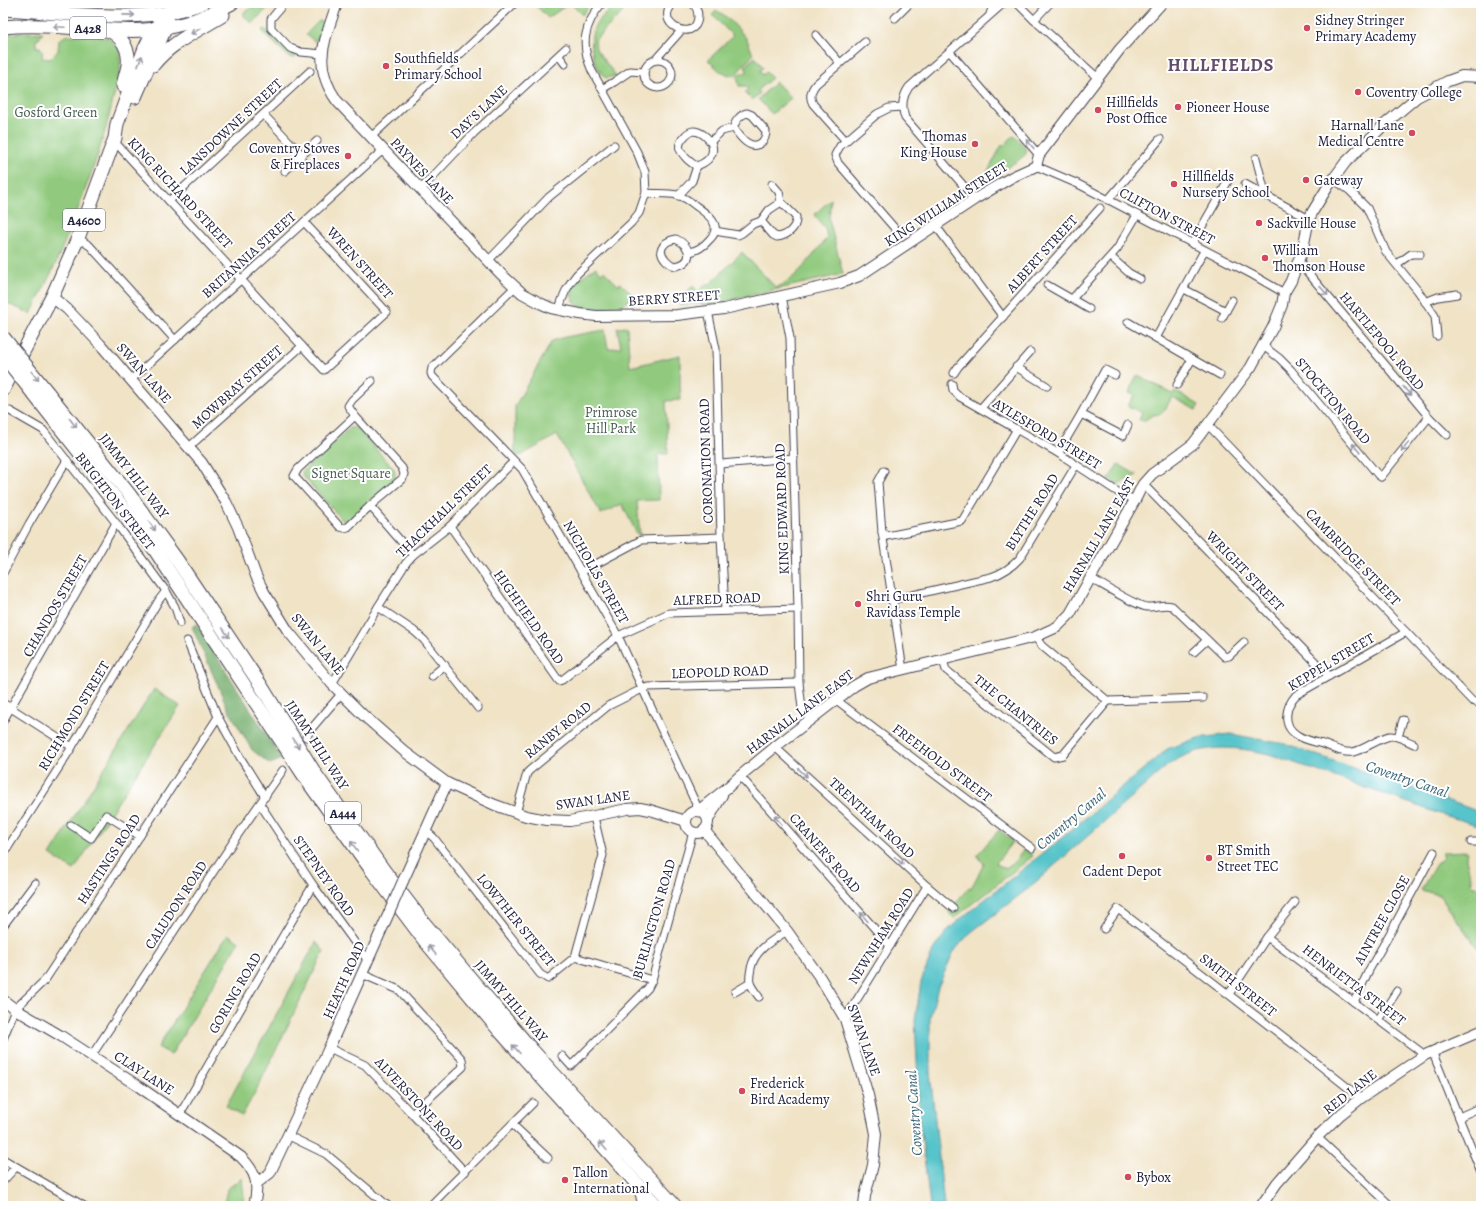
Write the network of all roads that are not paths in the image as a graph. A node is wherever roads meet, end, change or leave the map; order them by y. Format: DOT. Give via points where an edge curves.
graph roads {
  1 [pos="202,3"];
  2 [pos="232,3"];
  3 [pos="239,3"];
  4 [pos="284,3"];
  5 [pos="337,3"];
  6 [pos="515,3"];
  7 [pos="602,3"];
  8 [pos="674,3"];
  9 [pos="692,3"];
  10 [pos="994,3"];
  11 [pos="1004,3"];
  12 [pos="1017,3"];
  13 [pos="1050,3"];
  14 [pos="1162,3"];
  15 [pos="907,4"];
  16 [pos="7,7"];
  17 [pos="174,7"];
  18 [pos="40,8"];
  19 [pos="895,18"];
  20 [pos="986,19"];
  21 [pos="1034,20"];
  22 [pos="22,25"];
  23 [pos="3,27"];
  24 [pos="160,28"];
  25 [pos="106,30"];
  26 [pos="679,31"];
  27 [pos="816,35"];
  28 [pos="865,42"];
  29 [pos="566,48"];
  30 [pos="950,52"];
  31 [pos="322,54"];
  32 [pos="559,56"];
  33 [pos="655,60"];
  34 [pos="840,63"];
  35 [pos="565,64"];
  36 [pos="310,70"];
  37 [pos="644,72"];
  38 [pos="1481,77"];
  39 [pos="1098,78"];
  40 [pos="142,81"];
  41 [pos="602,89"];
  42 [pos="902,106"];
  43 [pos="264,115"];
  44 [pos="117,124"];
  45 [pos="734,128"];
  46 [pos="371,138"];
  47 [pos="1160,139"];
  48 [pos="114,140"];
  49 [pos="711,141"];
  50 [pos="846,141"];
  51 [pos="317,142"];
  52 [pos="614,145"];
  53 [pos="383,150"];
  54 [pos="302,155"];
  55 [pos="1039,155"];
  56 [pos="1256,158"];
  57 [pos="697,166"];
  58 [pos="1036,166"];
  59 [pos="286,171"];
  60 [pos="1333,179"];
  61 [pos="1228,181"];
  62 [pos="772,184"];
  63 [pos="1245,184"];
  64 [pos="420,190"];
  65 [pos="646,193"];
  66 [pos="678,196"];
  67 [pos="1266,196"];
  68 [pos="975,200"];
  69 [pos="1108,200"];
  70 [pos="169,201"];
  71 [pos="781,202"];
  72 [pos="1100,208"];
  73 [pos="1137,215"];
  74 [pos="1309,219"];
  75 [pos="761,221"];
  76 [pos="304,222"];
  77 [pos="936,226"];
  78 [pos="905,229"];
  79 [pos="715,231"];
  80 [pos="897,231"];
  81 [pos="78,238"];
  82 [pos="894,239"];
  83 [pos="1192,244"];
  84 [pos="1204,251"];
  85 [pos="689,252"];
  86 [pos="1420,254"];
  87 [pos="1111,257"];
  88 [pos="488,261"];
  89 [pos="1299,262"];
  90 [pos="1397,264"];
  91 [pos="242,279"];
  92 [pos="1140,279"];
  93 [pos="840,283"];
  94 [pos="1047,284"];
  95 [pos="515,287"];
  96 [pos="1184,289"];
  97 [pos="1284,293"];
  98 [pos="1457,294"];
  99 [pos="782,296"];
  100 [pos="52,298"];
  101 [pos="1072,299"];
  102 [pos="1232,300"];
  103 [pos="1425,302"];
  104 [pos="1089,309"];
  105 [pos="559,310"];
  106 [pos="1226,310"];
  107 [pos="708,312"];
  108 [pos="1003,317"];
  109 [pos="1222,318"];
  110 [pos="1128,322"];
  111 [pos="1437,336"];
  112 [pos="3,337"];
  113 [pos="1156,338"];
  114 [pos="175,340"];
  115 [pos="1262,345"];
  116 [pos="302,346"];
  117 [pos="1030,352"];
  118 [pos="3,355"];
  119 [pos="1192,359"];
  120 [pos="1016,367"];
  121 [pos="324,370"];
  122 [pos="956,370"];
  123 [pos="1115,375"];
  124 [pos="1220,375"];
  125 [pos="132,379"];
  126 [pos="372,381"];
  127 [pos="952,384"];
  128 [pos="1177,385"];
  129 [pos="1047,386"];
  130 [pos="3,390"];
  131 [pos="44,397"];
  132 [pos="980,408"];
  133 [pos="10,411"];
  134 [pos="1081,414"];
  135 [pos="355,416"];
  136 [pos="1429,417"];
  137 [pos="1128,425"];
  138 [pos="1208,425"];
  139 [pos="1017,429"];
  140 [pos="1447,435"];
  141 [pos="189,447"];
  142 [pos="1058,453"];
  143 [pos="794,458"];
  144 [pos="66,460"];
  145 [pos="514,461"];
  146 [pos="720,464"];
  147 [pos="1076,465"];
  148 [pos="884,471"];
  149 [pos="1143,484"];
  150 [pos="1135,500"];
  151 [pos="370,506"];
  152 [pos="116,523"];
  153 [pos="450,526"];
  154 [pos="882,532"];
  155 [pos="722,536"];
  156 [pos="412,555"];
  157 [pos="582,572"];
  158 [pos="3,573"];
  159 [pos="1090,578"];
  160 [pos="166,590"];
  161 [pos="891,600"];
  162 [pos="378,607"];
  163 [pos="798,609"];
  164 [pos="726,611"];
  165 [pos="180,623"];
  166 [pos="1406,632"];
  167 [pos="618,636"];
  168 [pos="1035,637"];
  169 [pos="1207,640"];
  170 [pos="187,641"];
  171 [pos="1244,642"];
  172 [pos="1194,652"];
  173 [pos="943,660"];
  174 [pos="445,665"];
  175 [pos="903,670"];
  176 [pos="432,676"];
  177 [pos="1328,676"];
  178 [pos="799,683"];
  179 [pos="332,684"];
  180 [pos="642,689"];
  181 [pos="341,694"];
  182 [pos="1203,698"];
  183 [pos="835,699"];
  184 [pos="1108,701"];
  185 [pos="3,703"];
  186 [pos="1481,704"];
  187 [pos="12,708"];
  188 [pos="478,708"];
  189 [pos="218,718"];
  190 [pos="810,719"];
  191 [pos="1403,720"];
  192 [pos="3,721"];
  193 [pos="300,724"];
  194 [pos="1398,737"];
  195 [pos="1414,744"];
  196 [pos="72,747"];
  197 [pos="775,747"];
  198 [pos="283,770"];
  199 [pos="740,776"];
  200 [pos="447,783"];
  201 [pos="727,788"];
  202 [pos="265,797"];
  203 [pos="260,804"];
  204 [pos="697,811"];
  205 [pos="516,813"];
  206 [pos="594,817"];
  207 [pos="708,820"];
  208 [pos="686,821"];
  209 [pos="71,825"];
  210 [pos="704,830"];
  211 [pos="426,831"];
  212 [pos="693,832"];
  213 [pos="140,836"];
  214 [pos="1471,842"];
  215 [pos="1481,842"];
  216 [pos="1032,848"];
  217 [pos="1434,852"];
  218 [pos="3,855"];
  219 [pos="35,883"];
  220 [pos="313,885"];
  221 [pos="927,886"];
  222 [pos="1296,902"];
  223 [pos="952,908"];
  224 [pos="3,926"];
  225 [pos="1104,929"];
  226 [pos="787,931"];
  227 [pos="1267,937"];
  228 [pos="890,946"];
  229 [pos="576,957"];
  230 [pos="368,961"];
  231 [pos="362,974"];
  232 [pos="652,980"];
  233 [pos="750,983"];
  234 [pos="1397,991"];
  235 [pos="735,992"];
  236 [pos="1228,994"];
  237 [pos="759,997"];
  238 [pos="3,1000"];
  239 [pos="1354,1002"];
  240 [pos="15,1010"];
  241 [pos="845,1019"];
  242 [pos="1378,1020"];
  243 [pos="1481,1031"];
  244 [pos="3,1039"];
  245 [pos="330,1048"];
  246 [pos="1429,1053"];
  247 [pos="92,1055"];
  248 [pos="562,1056"];
  249 [pos="1361,1098"];
  250 [pos="533,1104"];
  251 [pos="1481,1107"];
  252 [pos="180,1114"];
  253 [pos="412,1114"];
  254 [pos="1459,1117"];
  255 [pos="512,1124"];
  256 [pos="287,1135"];
  257 [pos="1317,1137"];
  258 [pos="548,1158"];
  259 [pos="3,1159"];
  260 [pos="16,1167"];
  261 [pos="465,1172"];
  262 [pos="1481,1172"];
  263 [pos="3,1181"];
  264 [pos="257,1183"];
  265 [pos="636,1183"];
  266 [pos="641,1197"];
  267 [pos="84,1206"];
  268 [pos="254,1206"];
  269 [pos="388,1206"];
  270 [pos="430,1206"];
  271 [pos="642,1206"];
  272 [pos="645,1206"];
  273 [pos="657,1206"];
  274 [pos="675,1206"];
  275 [pos="864,1206"];
  276 [pos="1261,1206"];
  277 [pos="1391,1206"];
  1 -- 17 [label="highway"];
  2 -- 24 [label="highway, A428" via="182,24"];
  3 -- 40 [label="highway, A4600, one-way" via="176,43 157,60"];
  4 -- 31 [label="street" via="271,19 271,28 293,49"];
  5 -- 31 [label="street, PAYNES LANE"];
  6 -- 46 [label="street"];
  7 -- 41 [label="street" via="592,18 585,37 589,64"];
  8 -- 26 [label="street" via="668,16 672,26"];
  9 -- 26 [label="street" via="697,9 697,21 688,29"];
  10 -- 20 [label="street"];
  11 -- 20 [label="street"];
  12 -- 21 [label="street"];
  13 -- 21 [label="street"];
  14 -- 39 [label="street" via="1120,49"];
  15 -- 19 [label="street"];
  16 -- 18 [label="highway, A428"];
  18 -- 17 [label="highway, A428, one-way" via="87,15 140,15"];
  17 -- 24 [label="highway, A4600"];
  18 -- 22 [label="street"];
  20 -- 30 [label="street"];
  21 -- 39 [label="street"];
  22 -- 23 [label="highway, A428"];
  25 -- 22 [label="highway, A428, one-way"];
  24 -- 25 [label="highway, A428"];
  24 -- 40 [label="highway, A4600"];
  44 -- 24 [label="highway, A4600, one-way" via="143,53"];
  25 -- 44 [label="highway, A4600" via="122,40 128,56"];
  26 -- 33 [label="street"];
  27 -- 34 [label="street"];
  28 -- 34 [label="street"];
  29 -- 32 [label="street, DAY'S LANE"];
  30 -- 42 [label="street" via="909,87 904,93"];
  55 -- 30 [label="street, one-way"];
  31 -- 46 [label="street, PAYNES LANE" via="326,82 333,95"];
  32 -- 35 [label="street"];
  32 -- 64 [label="street, DAY'S LANE" via="474,133"];
  33 -- 37 [label="street" via="648,64"];
  33 -- 37 [label="street" via="667,63 671,70 671,78 666,85 658,88 650,86 644,79"];
  34 -- 50 [label="street" via="814,86 811,98 815,107"];
  36 -- 43 [label="street, LANSDOWNE STREET"];
  37 -- 41 [label="street" via="630,71"];
  38 -- 60 [label="street, HARNALL LANE EAST" via="1462,76 1418,97 1385,124 1345,163"];
  39 -- 55 [label="street"];
  40 -- 48 [label="highway, A4600"];
  41 -- 65 [label="street" via="642,162"];
  42 -- 50 [label="street" via="880,112"];
  42 -- 68 [label="street" via="904,118"];
  43 -- 54 [label="street"];
  43 -- 70 [label="street, LANSDOWNE STREET"];
  44 -- 48 [label="highway, A4600"];
  45 -- 45 [label="street" via="734,124 747,113 760,122 766,133 763,141 752,146"];
  45 -- 49 [label="street" via="722,131"];
  46 -- 53 [label="street, PAYNES LANE"];
  47 -- 69 [label="street"];
  48 -- 70 [label="street, KING RICHARD STREET"];
  48 -- 81 [label="highway, A4600"];
  49 -- 57 [label="street" via="712,154"];
  49 -- 57 [label="street" via="696,131 689,132 680,141 680,152"];
  50 -- 80 [label="street" via="835,155 838,163"];
  51 -- 54 [label="street"];
  52 -- 88 [label="street" via="549,197"];
  53 -- 64 [label="street, PAYNES LANE"];
  53 -- 76 [label="street, BRITANNIA STREET"];
  54 -- 59 [label="street"];
  55 -- 58 [label="street"];
  56 -- 67 [label="street"];
  57 -- 66 [label="street" via="692,181"];
  58 -- 68 [label="street, KING WILLIAM STREET" via="1012,177"];
  58 -- 69 [label="street, CLIFTON STREET"];
  60 -- 74 [label="street, HARNALL LANE EAST"];
  60 -- 90 [label="street" via="1349,190 1367,208 1386,252"];
  61 -- 83 [label="street"];
  62 -- 71 [label="street" via="779,192"];
  63 -- 67 [label="street"];
  64 -- 88 [label="street, PAYNES LANE"];
  65 -- 66 [label="street"];
  65 -- 105 [label="street" via="639,213 631,223 569,284 563,294"];
  66 -- 79 [label="street" via="709,216 715,223"];
  67 -- 74 [label="street"];
  68 -- 77 [label="street, KING WILLIAM STREET"];
  69 -- 73 [label="street, CLIFTON STREET"];
  70 -- 91 [label="street, KING RICHARD STREET"];
  71 -- 75 [label="street" via="769,210"];
  71 -- 75 [label="street" via="796,217 795,224 787,234 777,237"];
  72 -- 108 [label="street, ALBERT STREET"];
  73 -- 83 [label="street, CLIFTON STREET"];
  73 -- 87 [label="street"];
  74 -- 89 [label="street, HARNALL LANE EAST"];
  75 -- 79 [label="street" via="738,235"];
  76 -- 91 [label="street, BRITANNIA STREET"];
  76 -- 121 [label="street, WREN STREET" via="387,312"];
  77 -- 93 [label="street, KING WILLIAM STREET" via="859,276"];
  77 -- 108 [label="street"];
  78 -- 80 [label="street"];
  79 -- 85 [label="street" via="704,245"];
  80 -- 82 [label="street"];
  81 -- 100 [label="highway, A4600"];
  81 -- 114 [label="street" via="90,246"];
  83 -- 84 [label="street, CLIFTON STREET"];
  84 -- 96 [label="street"];
  84 -- 97 [label="street, CLIFTON STREET"];
  86 -- 90 [label="street" via="1411,254"];
  87 -- 92 [label="street"];
  87 -- 101 [label="street"];
  88 -- 95 [label="street, PAYNES LANE"];
  89 -- 97 [label="street, HARNALL LANE EAST"];
  89 -- 136 [label="street, HARTLEPOOL ROAD, one-way"];
  90 -- 103 [label="street"];
  91 -- 114 [label="street, BRITANNIA STREET"];
  91 -- 116 [label="street, KING RICHARD STREET"];
  93 -- 99 [label="street, BERRY STREET"];
  94 -- 101 [label="street"];
  95 -- 105 [label="street, BERRY STREET" via="536,301"];
  95 -- 145 [label="street, NICHOLLS STREET" via="432,368 431,373"];
  96 -- 106 [label="street"];
  96 -- 113 [label="street"];
  97 -- 115 [label="street, HARNALL LANE EAST" via="1273,327"];
  98 -- 103 [label="street" via="1438,296"];
  99 -- 107 [label="street, BERRY STREET"];
  99 -- 143 [label="street, KING EDWARD ROAD" via="790,338"];
  100 -- 125 [label="street, SWAN LANE" via="67,309"];
  100 -- 130 [label="highway, A4600"];
  101 -- 104 [label="street"];
  102 -- 106 [label="street"];
  103 -- 111 [label="street" via="1435,316"];
  105 -- 107 [label="street, BERRY STREET" via="596,316"];
  106 -- 109 [label="street"];
  107 -- 146 [label="street, CORONATION ROAD" via="716,349"];
  108 -- 122 [label="street, ALBERT STREET"];
  110 -- 113 [label="street"];
  112 -- 131 [label="highway, JIMMY HILL WAY / A444, one-way, bridge"];
  113 -- 119 [label="street"];
  114 -- 125 [label="street, BRITANNIA STREET"];
  136 -- 115 [label="street, STOCKTON ROAD, one-way" via="1381,477 1291,370"];
  115 -- 138 [label="street, HARNALL LANE EAST" via="1251,367"];
  116 -- 121 [label="street, KING RICHARD STREET"];
  116 -- 141 [label="street, MOWBRAY STREET"];
  117 -- 120 [label="street"];
  118 -- 131 [label="highway, JIMMY HILL WAY / A444, bridge"];
  119 -- 124 [label="street"];
  119 -- 128 [label="street"];
  120 -- 129 [label="street"];
  120 -- 132 [label="street"];
  123 -- 134 [label="street" via="1105,370"];
  125 -- 141 [label="street, SWAN LANE"];
  126 -- 135 [label="street" via="348,406"];
  127 -- 132 [label="street, AYLESFORD STREET" via="956,394"];
  265 -- 131 [label="highway, JIMMY HILL WAY / A444, one-way" via="499,1030 425,942 309,783 155,550"];
  131 -- 274 [label="highway, JIMMY HILL WAY / A444, one-way" via="129,494 177,560 260,684 316,775 424,923 532,1050"];
  132 -- 139 [label="street, AYLESFORD STREET"];
  133 -- 144 [label="street, BRIGHTON STREET" via="43,430"];
  134 -- 137 [label="street" via="1123,436"];
  134 -- 142 [label="street"];
  135 -- 151 [label="street" via="402,468 404,474 403,478"];
  135 -- 151 [label="street" via="298,469 294,476 340,527 348,527"];
  136 -- 140 [label="street, HARTLEPOOL ROAD"];
  138 -- 149 [label="street, HARNALL LANE EAST" via="1193,444 1152,474"];
  138 -- 166 [label="street, CAMBRIDGE STREET"];
  139 -- 142 [label="street, AYLESFORD STREET"];
  139 -- 154 [label="street" via="962,521 887,536"];
  141 -- 179 [label="street, SWAN LANE" via="226,502 256,576 278,618"];
  142 -- 147 [label="street, AYLESFORD STREET"];
  143 -- 146 [label="street"];
  143 -- 163 [label="street, KING EDWARD ROAD"];
  144 -- 152 [label="street, BRIGHTON STREET"];
  144 -- 158 [label="street"];
  145 -- 153 [label="street, THACKHALL STREET"];
  145 -- 157 [label="street, NICHOLLS STREET" via="522,469"];
  146 -- 155 [label="street, CORONATION ROAD"];
  147 -- 150 [label="street, AYLESFORD STREET" via="1120,494"];
  147 -- 161 [label="street, BLYTHE ROAD" via="1012,567 991,577"];
  148 -- 154 [label="street" via="878,482"];
  149 -- 150 [label="street, HARNALL LANE EAST"];
  149 -- 177 [label="street, WRIGHT STREET"];
  150 -- 159 [label="street, HARNALL LANE EAST"];
  151 -- 156 [label="street"];
  152 -- 160 [label="street, BRIGHTON STREET"];
  152 -- 187 [label="street, CHANDOS STREET"];
  153 -- 156 [label="street, THACKHALL STREET"];
  153 -- 167 [label="street, HIGHFIELD ROAD" via="558,681"];
  154 -- 161 [label="street"];
  155 -- 157 [label="street" via="641,540"];
  155 -- 164 [label="street, CORONATION ROAD"];
  156 -- 162 [label="street, THACKHALL STREET"];
  157 -- 167 [label="street, NICHOLLS STREET"];
  159 -- 168 [label="street, HARNALL LANE EAST" via="1064,621"];
  159 -- 169 [label="street" via="1141,606 1172,606"];
  160 -- 165 [label="street, BRIGHTON STREET"];
  160 -- 196 [label="street, RICHMOND STREET"];
  161 -- 175 [label="street"];
  162 -- 174 [label="street" via="414,631"];
  162 -- 179 [label="street, THACKHALL STREET"];
  163 -- 164 [label="street, ALFRED ROAD"];
  163 -- 178 [label="street, KING EDWARD ROAD"];
  164 -- 167 [label="street, ALFRED ROAD" via="669,612"];
  166 -- 177 [label="street, KEPPEL STREET"];
  166 -- 186 [label="street, CAMBRIDGE STREET" via="1472,700"];
  167 -- 180 [label="street, NICHOLLS STREET"];
  168 -- 173 [label="street, HARNALL LANE EAST"];
  168 -- 184 [label="street" via="1042,646"];
  169 -- 171 [label="street" via="1225,657"];
  169 -- 172 [label="street"];
  170 -- 189 [label="street"];
  173 -- 175 [label="street, HARNALL LANE EAST"];
  173 -- 184 [label="street, THE CHANTRIES" via="946,670 1054,757 1063,755"];
  174 -- 176 [label="street"];
  174 -- 188 [label="street"];
  175 -- 183 [label="street, HARNALL LANE EAST" via="868,678"];
  177 -- 194 [label="street, KEPPEL STREET" via="1296,695 1290,703 1286,712 1288,723 1297,735 1348,752 1391,736"];
  178 -- 180 [label="street, LEOPOLD ROAD"];
  178 -- 190 [label="street, KING EDWARD ROAD" via="802,708"];
  179 -- 181 [label="street, SWAN LANE"];
  180 -- 204 [label="street, NICHOLLS STREET"];
  180 -- 205 [label="street, RANBY ROAD" via="608,706 530,770"];
  181 -- 193 [label="street" via="307,736"];
  181 -- 200 [label="street, SWAN LANE" via="405,752"];
  182 -- 184 [label="street"];
  183 -- 190 [label="street, HARNALL LANE EAST"];
  183 -- 216 [label="street, FREEHOLD STREET"];
  185 -- 187 [label="street"];
  187 -- 192 [label="street, CHANDOS STREET"];
  187 -- 196 [label="street"];
  189 -- 202 [label="street"];
  189 -- 213 [label="street, HASTINGS ROAD"];
  190 -- 197 [label="street, HARNALL LANE EAST"];
  191 -- 194 [label="street"];
  194 -- 195 [label="street"];
  196 -- 218 [label="street, RICHMOND STREET"];
  197 -- 199 [label="street, HARNALL LANE EAST"];
  197 -- 221 [label="street, TRENTHAM ROAD, one-way"];
  198 -- 202 [label="street, CALUDON ROAD"];
  199 -- 201 [label="street, HARNALL LANE EAST"];
  228 -- 199 [label="street, CRANER'S ROAD, one-way"];
  200 -- 205 [label="street, SWAN LANE"];
  200 -- 211 [label="street, HEATH ROAD"];
  201 -- 204 [label="street, HARNALL LANE EAST"];
  201 -- 207 [label="street, HARNALL LANE EAST"];
  202 -- 203 [label="street, CALUDON ROAD"];
  203 -- 220 [label="street, STEPNEY ROAD"];
  203 -- 247 [label="street, CALUDON ROAD"];
  204 -- 207 [label="street" via="704,814"];
  204 -- 208 [label="street" via="689,815"];
  205 -- 206 [label="street, SWAN LANE" via="559,821"];
  206 -- 208 [label="street, SWAN LANE" via="640,808"];
  206 -- 229 [label="street, LOWTHER STREET" via="603,855"];
  207 -- 210 [label="street"];
  208 -- 212 [label="street" via="688,828"];
  209 -- 213 [label="street" via="91,838 106,815"];
  210 -- 212 [label="street"];
  210 -- 226 [label="street, SWAN LANE"];
  211 -- 229 [label="street, LOWTHER STREET" via="540,974 548,979"];
  211 -- 230 [label="street, HEATH ROAD, bridge"];
  212 -- 232 [label="street, BURLINGTON ROAD"];
  213 -- 240 [label="street, HASTINGS ROAD" via="45,980"];
  214 -- 215 [label="street"];
  217 -- 239 [label="street, AINTREE CLOSE"];
  219 -- 224 [label="street"];
  220 -- 230 [label="street, STEPNEY ROAD"];
  220 -- 252 [label="street, GORING ROAD"];
  221 -- 223 [label="street, TRENTHAM ROAD"];
  221 -- 228 [label="street, NEWNHAM ROAD"];
  222 -- 227 [label="street"];
  225 -- 236 [label="street, SMITH STREET" via="1118,909"];
  226 -- 233 [label="street" via="756,954 750,973"];
  226 -- 241 [label="street, SWAN LANE"];
  227 -- 236 [label="street"];
  227 -- 239 [label="street, HENRIETTA STREET"];
  228 -- 241 [label="street, NEWNHAM ROAD"];
  229 -- 232 [label="street"];
  230 -- 231 [label="street, HEATH ROAD"];
  231 -- 245 [label="street, HEATH ROAD"];
  231 -- 253 [label="street" via="399,990 462,1059 463,1067"];
  232 -- 248 [label="street, BURLINGTON ROAD" via="648,988 571,1066"];
  233 -- 235 [label="street"];
  233 -- 237 [label="street"];
  234 -- 242 [label="street"];
  236 -- 249 [label="street, SMITH STREET"];
  238 -- 240 [label="street, CLAY LANE"];
  239 -- 242 [label="street, HENRIETTA STREET"];
  240 -- 244 [label="street"];
  240 -- 247 [label="street, CLAY LANE"];
  241 -- 275 [label="street, SWAN LANE" via="868,1095 876,1134 873,1165"];
  242 -- 246 [label="street, HENRIETTA STREET"];
  243 -- 246 [label="street, RED LANE"];
  245 -- 253 [label="street, ALVERSTONE ROAD" via="365,1065"];
  245 -- 256 [label="street, HEATH ROAD"];
  246 -- 249 [label="street, RED LANE"];
  246 -- 254 [label="street"];
  247 -- 252 [label="street, CLAY LANE"];
  249 -- 257 [label="street, RED LANE"];
  250 -- 255 [label="street"];
  251 -- 254 [label="street"];
  252 -- 264 [label="street, CLAY LANE" via="241,1157 253,1172"];
  253 -- 261 [label="street, ALVERSTONE ROAD"];
  254 -- 262 [label="street"];
  255 -- 258 [label="street"];
  255 -- 261 [label="street"];
  256 -- 264 [label="street, HEATH ROAD" via="270,1173"];
  256 -- 269 [label="street" via="326,1154"];
  257 -- 276 [label="street, RED LANE" via="1277,1183"];
  257 -- 277 [label="street"];
  259 -- 260 [label="street"];
  260 -- 263 [label="street"];
  260 -- 267 [label="street"];
  261 -- 270 [label="street"];
  264 -- 268 [label="street"];
  265 -- 266 [label="street"];
  265 -- 273 [label="highway, JIMMY HILL WAY / A444"];
  266 -- 271 [label="street"];
  266 -- 272 [label="street"];
}
